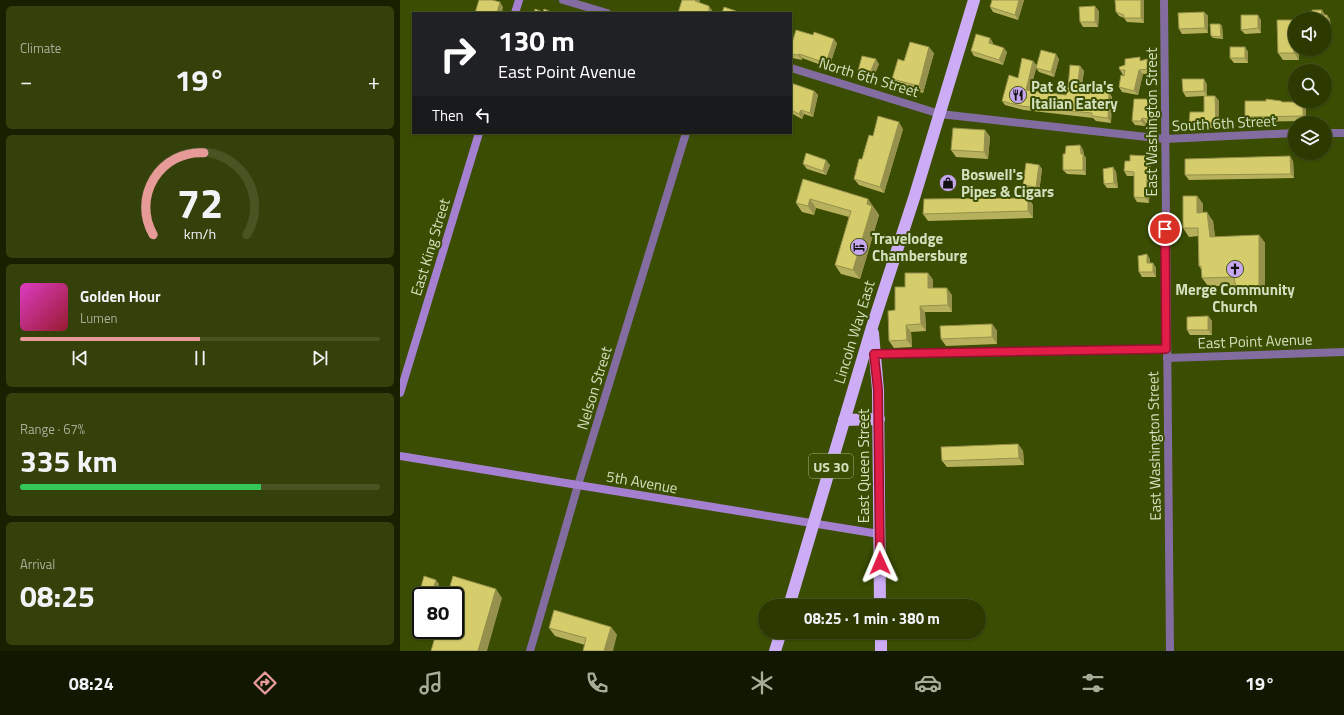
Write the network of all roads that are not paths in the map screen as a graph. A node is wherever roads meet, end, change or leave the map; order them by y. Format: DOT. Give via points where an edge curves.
graph roads {
  1 [pos="519,0"];
  2 [pos="563,0"];
  3 [pos="974,0"];
  4 [pos="1164,0"];
  5 [pos="515,12"];
  6 [pos="604,12"];
  7 [pos="792,68"];
  8 [pos="940,114"];
  9 [pos="1288,133"];
  10 [pos="1332,133"];
  11 [pos="1344,133"];
  12 [pos="479,134"];
  13 [pos="686,134"];
  14 [pos="1164,139"];
  15 [pos="872,326"];
  16 [pos="1166,349"];
  17 [pos="1344,352"];
  18 [pos="874,354"];
  19 [pos="1167,358"];
  20 [pos="400,393"];
  21 [pos="879,419"];
  22 [pos="844,420"];
  23 [pos="400,456"];
  24 [pos="578,485"];
  25 [pos="814,525"];
  26 [pos="879,534"];
  27 [pos="791,599"];
  28 [pos="880,599"];
  29 [pos="779,639"];
  30 [pos="881,639"];
  31 [pos="530,651"];
  32 [pos="775,651"];
  33 [pos="881,651"];
  34 [pos="1170,651"];
  1 -- 5 [label="street"];
  2 -- 6 [label="street"];
  3 -- 8 [label="highway, Lincoln Way East / US 30"];
  4 -- 14 [label="street, East Washington Street"];
  7 -- 8 [label="street, North 6th Street"];
  8 -- 14 [label="street, South 6th Street"];
  8 -- 15 [label="highway, Lincoln Way East / US 30"];
  9 -- 14 [label="street, South 6th Street"];
  10 -- 11 [label="street"];
  12 -- 20 [label="street, East King Street"];
  13 -- 24 [label="street, Nelson Street"];
  14 -- 16 [label="street, East Washington Street"];
  15 -- 18 [label="highway, East Queen Street / US 30"];
  15 -- 22 [label="highway, Lincoln Way East / US 30"];
  16 -- 18 [label="street"];
  16 -- 19 [label="street, East Washington Street"];
  17 -- 19 [label="street, East Point Avenue"];
  18 -- 21 [label="highway, East Queen Street / US 30"];
  19 -- 34 [label="street, East Washington Street"];
  21 -- 22 [label="highway"];
  21 -- 26 [label="highway, East Queen Street / US 30"];
  22 -- 25 [label="highway, Lincoln Way East / US 30"];
  23 -- 24 [label="street, 5th Avenue"];
  24 -- 25 [label="street, 5th Avenue"];
  24 -- 31 [label="street, Nelson Street"];
  25 -- 26 [label="street, 5th Avenue"];
  25 -- 27 [label="highway, Lincoln Way East / US 30"];
  26 -- 28 [label="highway, East Queen Street / US 30"];
  29 -- 32 [label="highway"];
  30 -- 33 [label="highway"];
}
